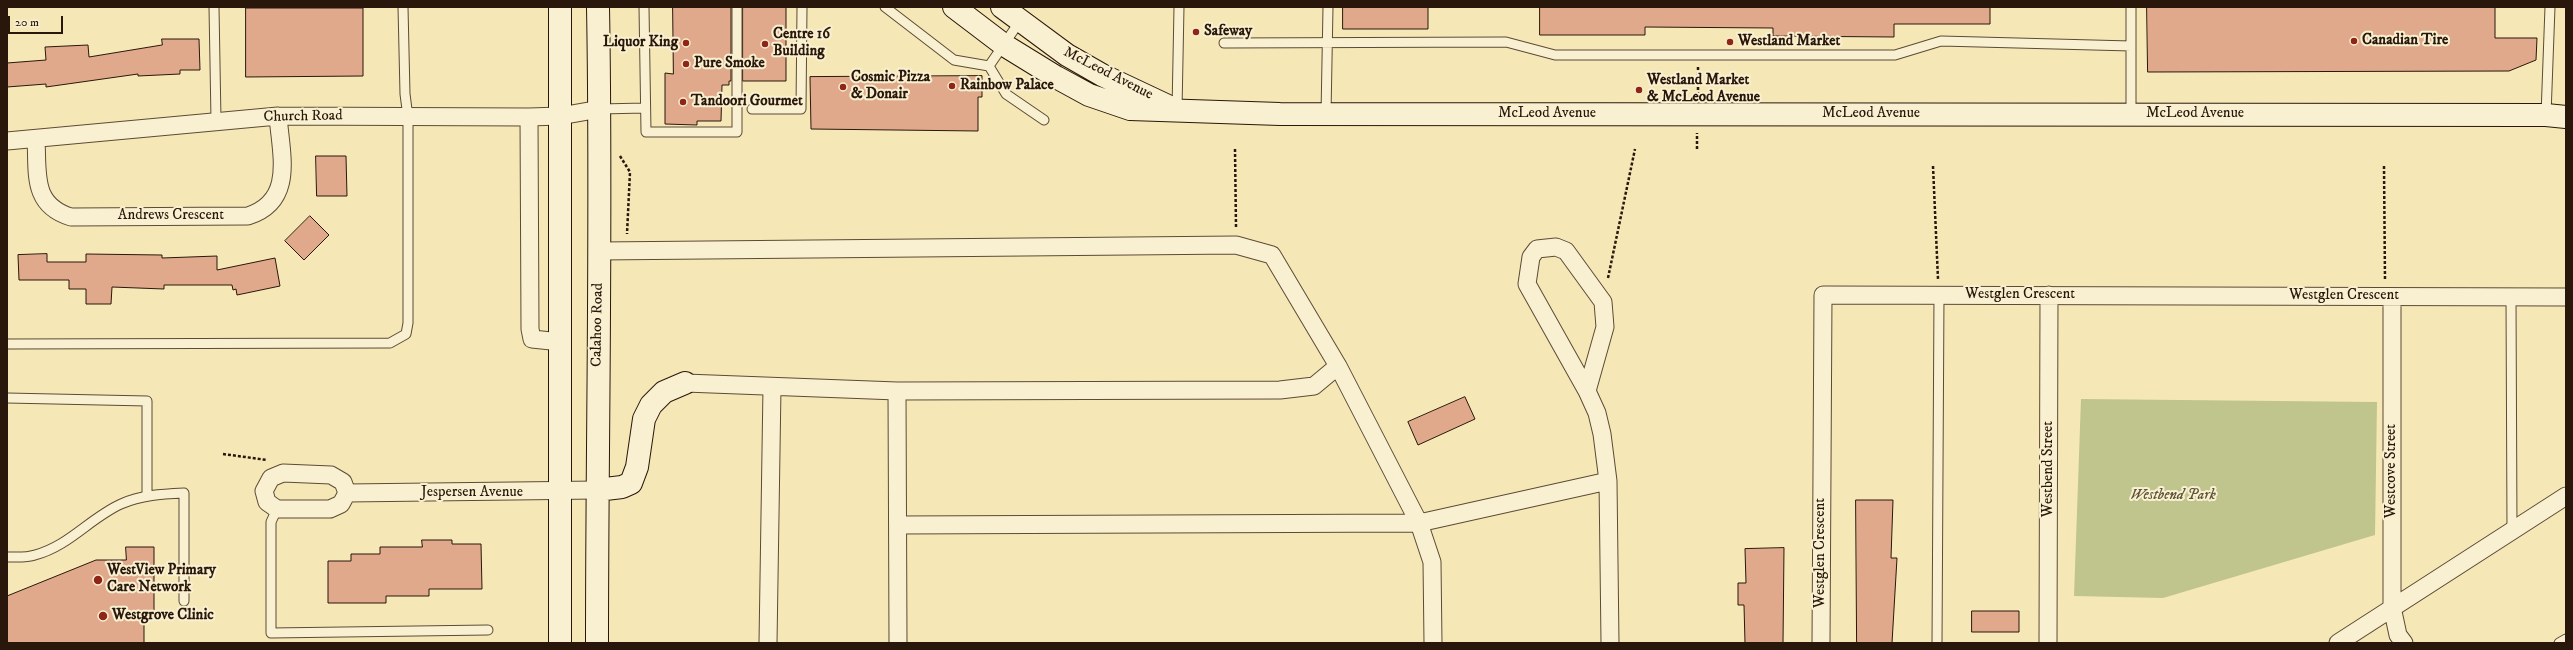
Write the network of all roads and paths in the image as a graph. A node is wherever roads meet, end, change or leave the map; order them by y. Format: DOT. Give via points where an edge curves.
graph roads {
  1 [pos="214,7"];
  2 [pos="403,7"];
  3 [pos="560,7"];
  4 [pos="598,7"];
  5 [pos="644,7"];
  6 [pos="737,7"];
  7 [pos="802,7"];
  8 [pos="885,7"];
  9 [pos="954,7"];
  10 [pos="1002,7"];
  11 [pos="1179,7"];
  12 [pos="1328,7"];
  13 [pos="2131,7"];
  14 [pos="2550,7"];
  15 [pos="1020,21"];
  16 [pos="1224,43"];
  17 [pos="1328,43"];
  18 [pos="1004,45"];
  19 [pos="2131,46"];
  20 [pos="989,66"];
  21 [pos="645,108"];
  22 [pos="600,109"];
  23 [pos="752,109"];
  24 [pos="1177,110"];
  25 [pos="1326,114"];
  26 [pos="2131,114"];
  27 [pos="278,116"];
  28 [pos="560,116"];
  29 [pos="2556,116"];
  30 [pos="408,117"];
  31 [pos="529,117"];
  32 [pos="216,120"];
  33 [pos="1044,120"];
  34 [pos="36,139"];
  35 [pos="7,141"];
  36 [pos="1235,149"];
  37 [pos="1634,149"];
  38 [pos="1933,166"];
  39 [pos="2384,166"];
  40 [pos="1236,246"];
  41 [pos="600,251"];
  42 [pos="1939,295"];
  43 [pos="2049,295"];
  44 [pos="2392,297"];
  45 [pos="2511,297"];
  46 [pos="2566,297"];
  47 [pos="1603,302"];
  48 [pos="561,342"];
  49 [pos="7,344"];
  50 [pos="1338,366"];
  51 [pos="684,383"];
  52 [pos="772,387"];
  53 [pos="897,391"];
  54 [pos="1587,391"];
  55 [pos="7,398"];
  56 [pos="223,454"];
  57 [pos="283,473"];
  58 [pos="1608,481"];
  59 [pos="597,490"];
  60 [pos="560,492"];
  61 [pos="347,493"];
  62 [pos="147,495"];
  63 [pos="2566,496"];
  64 [pos="277,509"];
  65 [pos="1419,523"];
  66 [pos="898,525"];
  67 [pos="2512,531"];
  68 [pos="7,557"];
  69 [pos="184,601"];
  70 [pos="2392,607"];
  71 [pos="488,630"];
  72 [pos="2566,639"];
  73 [pos="560,643"];
  74 [pos="597,643"];
  75 [pos="768,643"];
  76 [pos="898,643"];
  77 [pos="1433,643"];
  78 [pos="1610,643"];
  79 [pos="1821,643"];
  80 [pos="1937,643"];
  81 [pos="2048,643"];
  82 [pos="2338,643"];
  83 [pos="2404,643"];
  84 [pos="2559,643"];
  1 -- 32 [label="lane"];
  2 -- 30 [label="lane"];
  3 -- 28 [label="street"];
  4 -- 22 [label="street, Calahoo Road"];
  5 -- 21 [label="lane"];
  6 -- 21 [label="lane" via="737,132 646,132"];
  7 -- 23 [label="lane" via="801,109"];
  8 -- 20 [label="lane" via="954,60"];
  9 -- 18 [label="street, McLeod Avenue"];
  10 -- 15 [label="street, McLeod Avenue"];
  11 -- 24 [label="lane"];
  12 -- 17 [label="lane"];
  13 -- 19 [label="lane"];
  14 -- 29 [label="lane"];
  15 -- 18 [label="lane"];
  15 -- 24 [label="street, McLeod Avenue" via="1073,58"];
  16 -- 17 [label="lane"];
  17 -- 19 [label="lane" via="1506,42 1555,55 1895,55 1941,41"];
  17 -- 25 [label="lane"];
  18 -- 20 [label="lane"];
  18 -- 24 [label="street, McLeod Avenue" via="1089,95 1130,109"];
  19 -- 26 [label="lane"];
  20 -- 33 [label="lane" via="1006,94"];
  21 -- 22 [label="lane"];
  22 -- 28 [label="street, Church Road"];
  22 -- 41 [label="street, Calahoo Road"];
  24 -- 25 [label="street, McLeod Avenue"];
  25 -- 26 [label="street, McLeod Avenue"];
  26 -- 29 [label="street, McLeod Avenue"];
  27 -- 30 [label="street, Church Road"];
  27 -- 32 [label="street, Church Road"];
  27 -- 34 [label="street, Andrews Crescent" via="282,182 271,204 261,212 248,216 60,214 51,209 39,187"];
  28 -- 31 [label="street, Church Road"];
  28 -- 48 [label="street"];
  30 -- 31 [label="street, Church Road"];
  30 -- 49 [label="lane" via="408,323 406,334 398,340 390,343"];
  31 -- 48 [label="street" via="530,329 532,339"];
  32 -- 34 [label="street, Church Road"];
  34 -- 35 [label="street, Church Road"];
  36 -- 40 [label="path"];
  37 -- 47 [label="path"];
  38 -- 42 [label="path"];
  39 -- 44 [label="path" via="2385,281"];
  40 -- 41 [label="street"];
  40 -- 50 [label="street" via="1272,255"];
  41 -- 59 [label="street, Calahoo Road"];
  42 -- 43 [label="street, Westglen Crescent"];
  42 -- 79 [label="street, Westglen Crescent" via="1823,295"];
  42 -- 80 [label="lane"];
  43 -- 44 [label="street, Westglen Crescent"];
  43 -- 81 [label="street, Westbend Street"];
  44 -- 45 [label="street, Westglen Crescent"];
  44 -- 70 [label="street, Westcove Street"];
  45 -- 46 [label="street, Westglen Crescent"];
  45 -- 67 [label="lane"];
  47 -- 54 [label="street" via="1605,327"];
  47 -- 54 [label="street" via="1566,251 1547,246 1537,249 1531,257 1526,284"];
  48 -- 60 [label="street"];
  50 -- 53 [label="street" via="1314,386 1280,390"];
  50 -- 65 [label="street"];
  51 -- 52 [label="street"];
  51 -- 59 [label="street" via="664,392 651,405 644,419 637,466 631,482 622,487"];
  52 -- 53 [label="street"];
  52 -- 75 [label="street"];
  53 -- 66 [label="street"];
  54 -- 58 [label="street" via="1598,413"];
  55 -- 62 [label="lane" via="148,401"];
  56 -- 57 [label="path" via="274,461"];
  57 -- 61 [label="street" via="331,475 343,482"];
  57 -- 64 [label="street" via="271,478 264,490 267,502"];
  58 -- 65 [label="street"];
  58 -- 78 [label="street"];
  59 -- 60 [label="street, Jespersen Avenue"];
  59 -- 74 [label="street, Calahoo Road"];
  60 -- 61 [label="street, Jespersen Avenue"];
  60 -- 73 [label="street"];
  61 -- 64 [label="street" via="341,504 330,509"];
  62 -- 68 [label="lane" via="121,504 96,517 66,541 34,556"];
  62 -- 69 [label="lane" via="184,493"];
  63 -- 67 [label="street"];
  64 -- 71 [label="lane" via="271,522 271,633"];
  65 -- 66 [label="street"];
  65 -- 77 [label="street" via="1432,562"];
  66 -- 76 [label="street"];
  67 -- 70 [label="street"];
  70 -- 82 [label="street"];
  70 -- 83 [label="street, Westcove Street" via="2398,635"];
  72 -- 84 [label="lane"];
}
